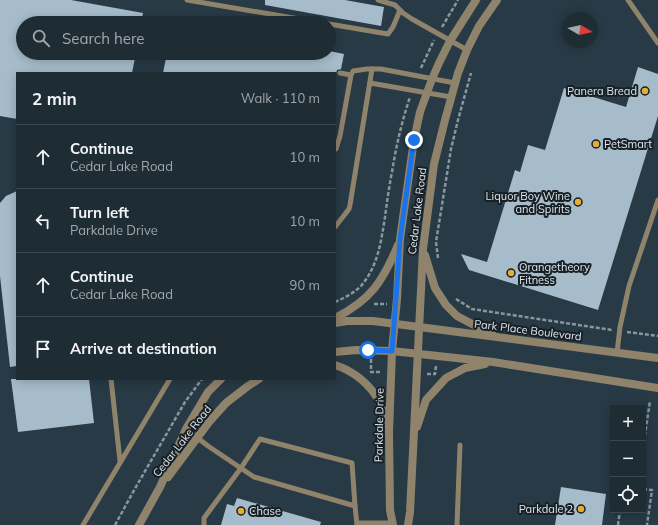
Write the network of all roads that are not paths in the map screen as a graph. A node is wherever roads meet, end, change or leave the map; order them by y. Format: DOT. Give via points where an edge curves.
graph roads {
  1 [pos="187,0"];
  2 [pos="378,0"];
  3 [pos="476,0"];
  4 [pos="497,0"];
  5 [pos="628,0"];
  6 [pos="400,10"];
  7 [pos="281,16"];
  8 [pos="336,25"];
  9 [pos="450,41"];
  10 [pos="658,43"];
  11 [pos="467,50"];
  12 [pos="372,69"];
  13 [pos="340,73"];
  14 [pos="351,75"];
  15 [pos="432,79"];
  16 [pos="370,83"];
  17 [pos="455,83"];
  18 [pos="427,93"];
  19 [pos="451,97"];
  20 [pos="336,149"];
  21 [pos="658,200"];
  22 [pos="336,226"];
  23 [pos="400,239"];
  24 [pos="423,249"];
  25 [pos="336,317"];
  26 [pos="336,323"];
  27 [pos="394,324"];
  28 [pos="419,328"];
  29 [pos="498,337"];
  30 [pos="392,351"];
  31 [pos="336,352"];
  32 [pos="617,353"];
  33 [pos="418,354"];
  34 [pos="658,358"];
  35 [pos="492,362"];
  36 [pos="336,365"];
  37 [pos="111,380"];
  38 [pos="169,380"];
  39 [pos="220,380"];
  40 [pos="257,380"];
  41 [pos="658,388"];
  42 [pos="186,429"];
  43 [pos="389,432"];
  44 [pos="198,438"];
  45 [pos="414,440"];
  46 [pos="460,445"];
  47 [pos="120,462"];
  48 [pos="241,468"];
  49 [pos="160,487"];
  50 [pos="355,506"];
  51 [pos="357,524"];
  52 [pos="393,524"];
  53 [pos="83,525"];
  54 [pos="140,525"];
  55 [pos="204,525"];
  56 [pos="408,525"];
  57 [pos="457,525"];
  1 -- 7 [label="lane"];
  2 -- 6 [label="lane" via="395,5"];
  3 -- 9 [label="street, Cedar Lake Road"];
  4 -- 11 [label="street, Cedar Lake Road" via="479,26"];
  5 -- 10 [label="lane"];
  6 -- 8 [label="lane" via="388,34"];
  6 -- 9 [label="lane"];
  9 -- 11 [label="lane"];
  9 -- 15 [label="street, Cedar Lake Road"];
  11 -- 17 [label="street, Cedar Lake Road"];
  12 -- 14 [label="lane" via="353,71"];
  12 -- 15 [label="lane"];
  12 -- 16 [label="lane"];
  13 -- 14 [label="lane"];
  14 -- 20 [label="lane"];
  15 -- 17 [label="lane"];
  15 -- 18 [label="street, Cedar Lake Road"];
  16 -- 18 [label="lane"];
  16 -- 22 [label="lane" via="350,205"];
  17 -- 19 [label="street, Cedar Lake Road"];
  18 -- 19 [label="lane"];
  18 -- 23 [label="street, Cedar Lake Road" via="414,140"];
  19 -- 24 [label="street, Cedar Lake Road" via="434,164"];
  21 -- 32 [label="lane" via="629,286"];
  23 -- 25 [label="street" via="379,282 362,301"];
  23 -- 27 [label="street, Cedar Lake Road"];
  24 -- 28 [label="street, Cedar Lake Road"];
  24 -- 29 [label="street" via="436,288 446,304 457,316"];
  26 -- 27 [label="street" via="373,321"];
  27 -- 28 [label="street, Park Place Boulevard"];
  27 -- 30 [label="street, Parkdale Drive"];
  28 -- 29 [label="street, Park Place Boulevard"];
  28 -- 33 [label="street, Cedar Lake Road"];
  29 -- 32 [label="street, Park Place Boulevard"];
  30 -- 31 [label="street"];
  30 -- 33 [label="street"];
  30 -- 43 [label="street, Parkdale Drive"];
  32 -- 34 [label="street, Park Place Boulevard"];
  33 -- 35 [label="street"];
  33 -- 45 [label="street"];
  35 -- 41 [label="street"];
  35 -- 45 [label="street" via="466,368 442,382 426,400"];
  36 -- 43 [label="street" via="361,378 368,386 380,403"];
  37 -- 47 [label="lane"];
  38 -- 47 [label="lane"];
  39 -- 42 [label="street, Cedar Lake Road" via="208,392"];
  40 -- 44 [label="street, Cedar Lake Road" via="226,403"];
  42 -- 44 [label="lane"];
  42 -- 49 [label="street, Cedar Lake Road"];
  43 -- 52 [label="street, Parkdale Drive" via="390,510"];
  44 -- 48 [label="lane"];
  44 -- 49 [label="street, Cedar Lake Road"];
  45 -- 56 [label="street"];
  46 -- 57 [label="lane"];
  47 -- 53 [label="lane"];
  48 -- 50 [label="lane" via="254,477"];
  48 -- 50 [label="lane" via="260,439 352,463"];
  48 -- 55 [label="lane" via="204,518"];
  49 -- 54 [label="street, Cedar Lake Road"];
  50 -- 51 [label="lane"];
  51 -- 52 [label="lane"];
}
